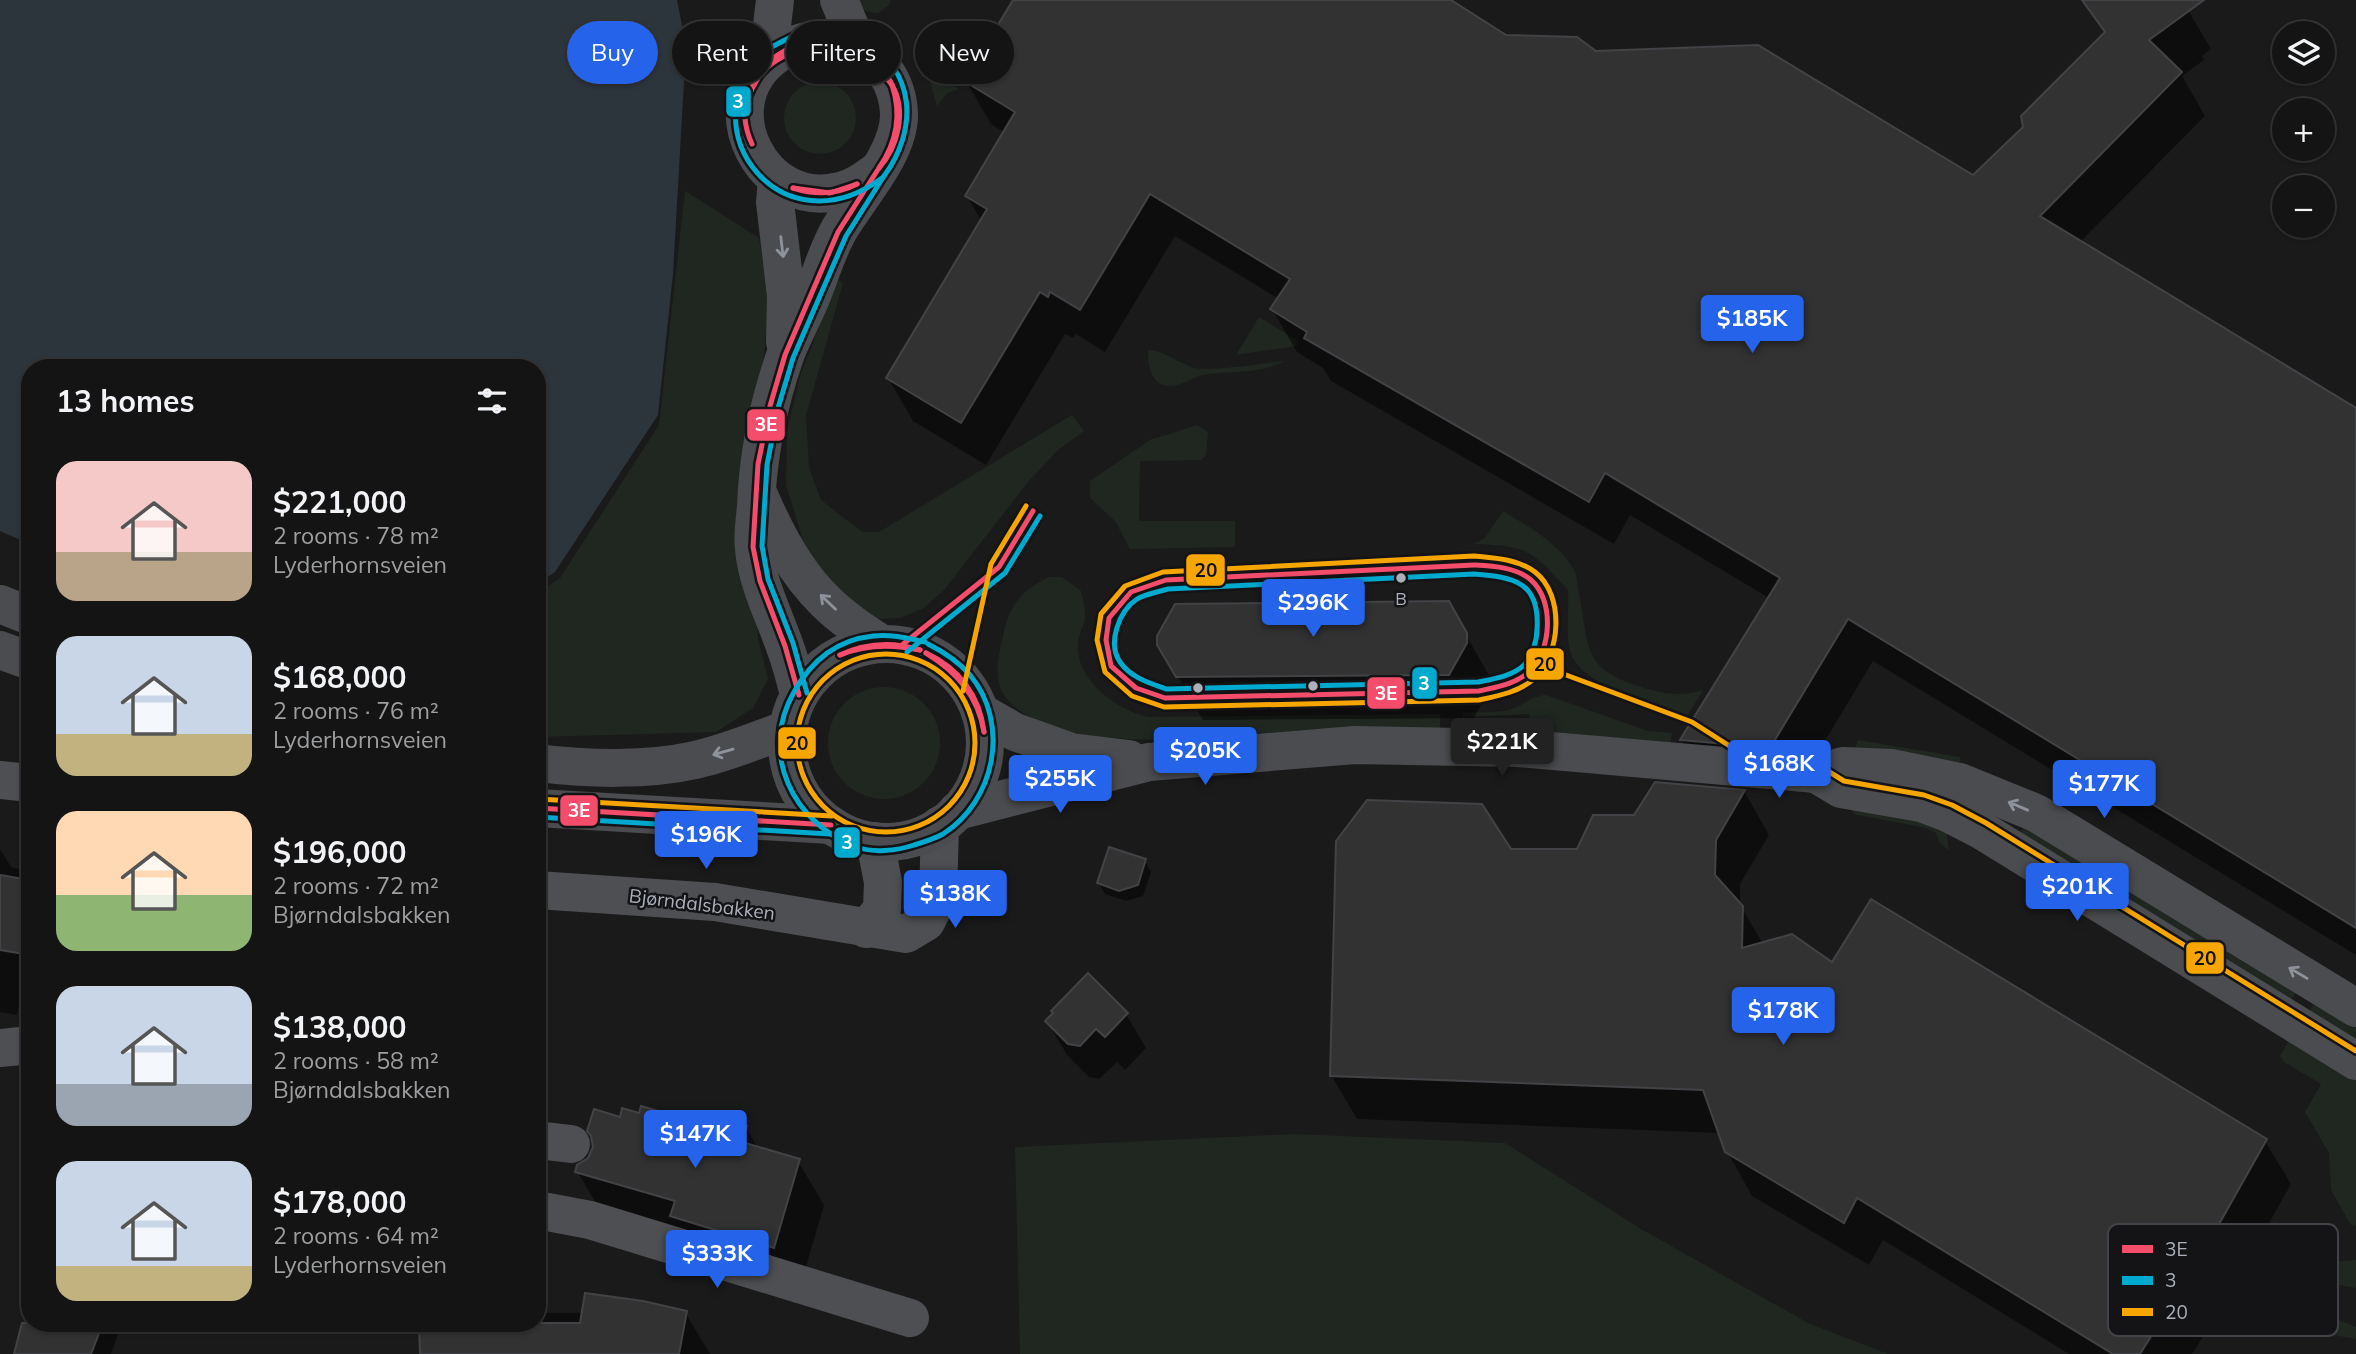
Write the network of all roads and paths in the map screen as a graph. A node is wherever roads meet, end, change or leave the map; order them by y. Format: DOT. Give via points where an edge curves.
graph roads {
  1 [pos="775,0"];
  2 [pos="839,0"];
  3 [pos="848,21"];
  4 [pos="772,26"];
  5 [pos="752,84"];
  6 [pos="892,84"];
  7 [pos="877,171"];
  8 [pos="777,180"];
  9 [pos="785,355"];
  10 [pos="756,490"];
  11 [pos="0,604"];
  12 [pos="21,612"];
  13 [pos="882,644"];
  14 [pos="0,650"];
  15 [pos="21,658"];
  16 [pos="794,712"];
  17 [pos="980,712"];
  18 [pos="1149,762"];
  19 [pos="546,764"];
  20 [pos="1816,774"];
  21 [pos="0,780"];
  22 [pos="21,782"];
  23 [pos="546,809"];
  24 [pos="948,818"];
  25 [pos="831,825"];
  26 [pos="876,841"];
  27 [pos="546,890"];
  28 [pos="866,929"];
  29 [pos="2356,1008"];
  30 [pos="21,1046"];
  31 [pos="0,1048"];
  32 [pos="2356,1061"];
  33 [pos="546,1212"];
  34 [pos="910,1318"];
  1 -- 4 [label="main road"];
  2 -- 3 [label="main road"];
  5 -- 8 [label="main road" via="746,131 752,150"];
  6 -- 7 [label="main road" via="897,95 897,136"];
  7 -- 8 [label="main road" via="839,192 817,194"];
  7 -- 9 [label="main road" via="838,232"];
  8 -- 9 [label="main road, one-way" via="775,202 786,296"];
  9 -- 10 [label="main road" via="770,406"];
  13 -- 10 [label="main road, one-way" via="824,600 776,534"];
  10 -- 16 [label="main road" via="753,547 785,646"];
  11 -- 12 [label="main road"];
  13 -- 16 [label="main road" via="837,656 815,673"];
  13 -- 17 [label="main road" via="923,650 942,661 965,684"];
  14 -- 15 [label="main road"];
  16 -- 19 [label="main road, one-way" via="733,749 693,761 629,767"];
  16 -- 25 [label="main road" via="787,752 796,783 814,811"];
  17 -- 18 [label="main road" via="1016,732 1071,752"];
  17 -- 24 [label="main road" via="985,738 982,765 973,790"];
  18 -- 20 [label="main road" via="1355,746 1504,748"];
  18 -- 24 [label="main road"];
  29 -- 20 [label="main road, one-way" via="2036,813 1960,782 1892,768 1843,766"];
  20 -- 32 [label="main road" via="1841,789 1921,803 1981,830"];
  21 -- 22 [label="street"];
  23 -- 25 [label="main road"];
  24 -- 26 [label="main road" via="910,838"];
  24 -- 28 [label="street, Bjørndalsbakken" via="938,898 926,922 906,934"];
  25 -- 26 [label="main road"];
  26 -- 28 [label="street" via="882,909"];
  27 -- 28 [label="street, Bjørndalsbakken" via="715,902"];
  30 -- 31 [label="street"];
  33 -- 34 [label="street" via="590,1220"];
}
